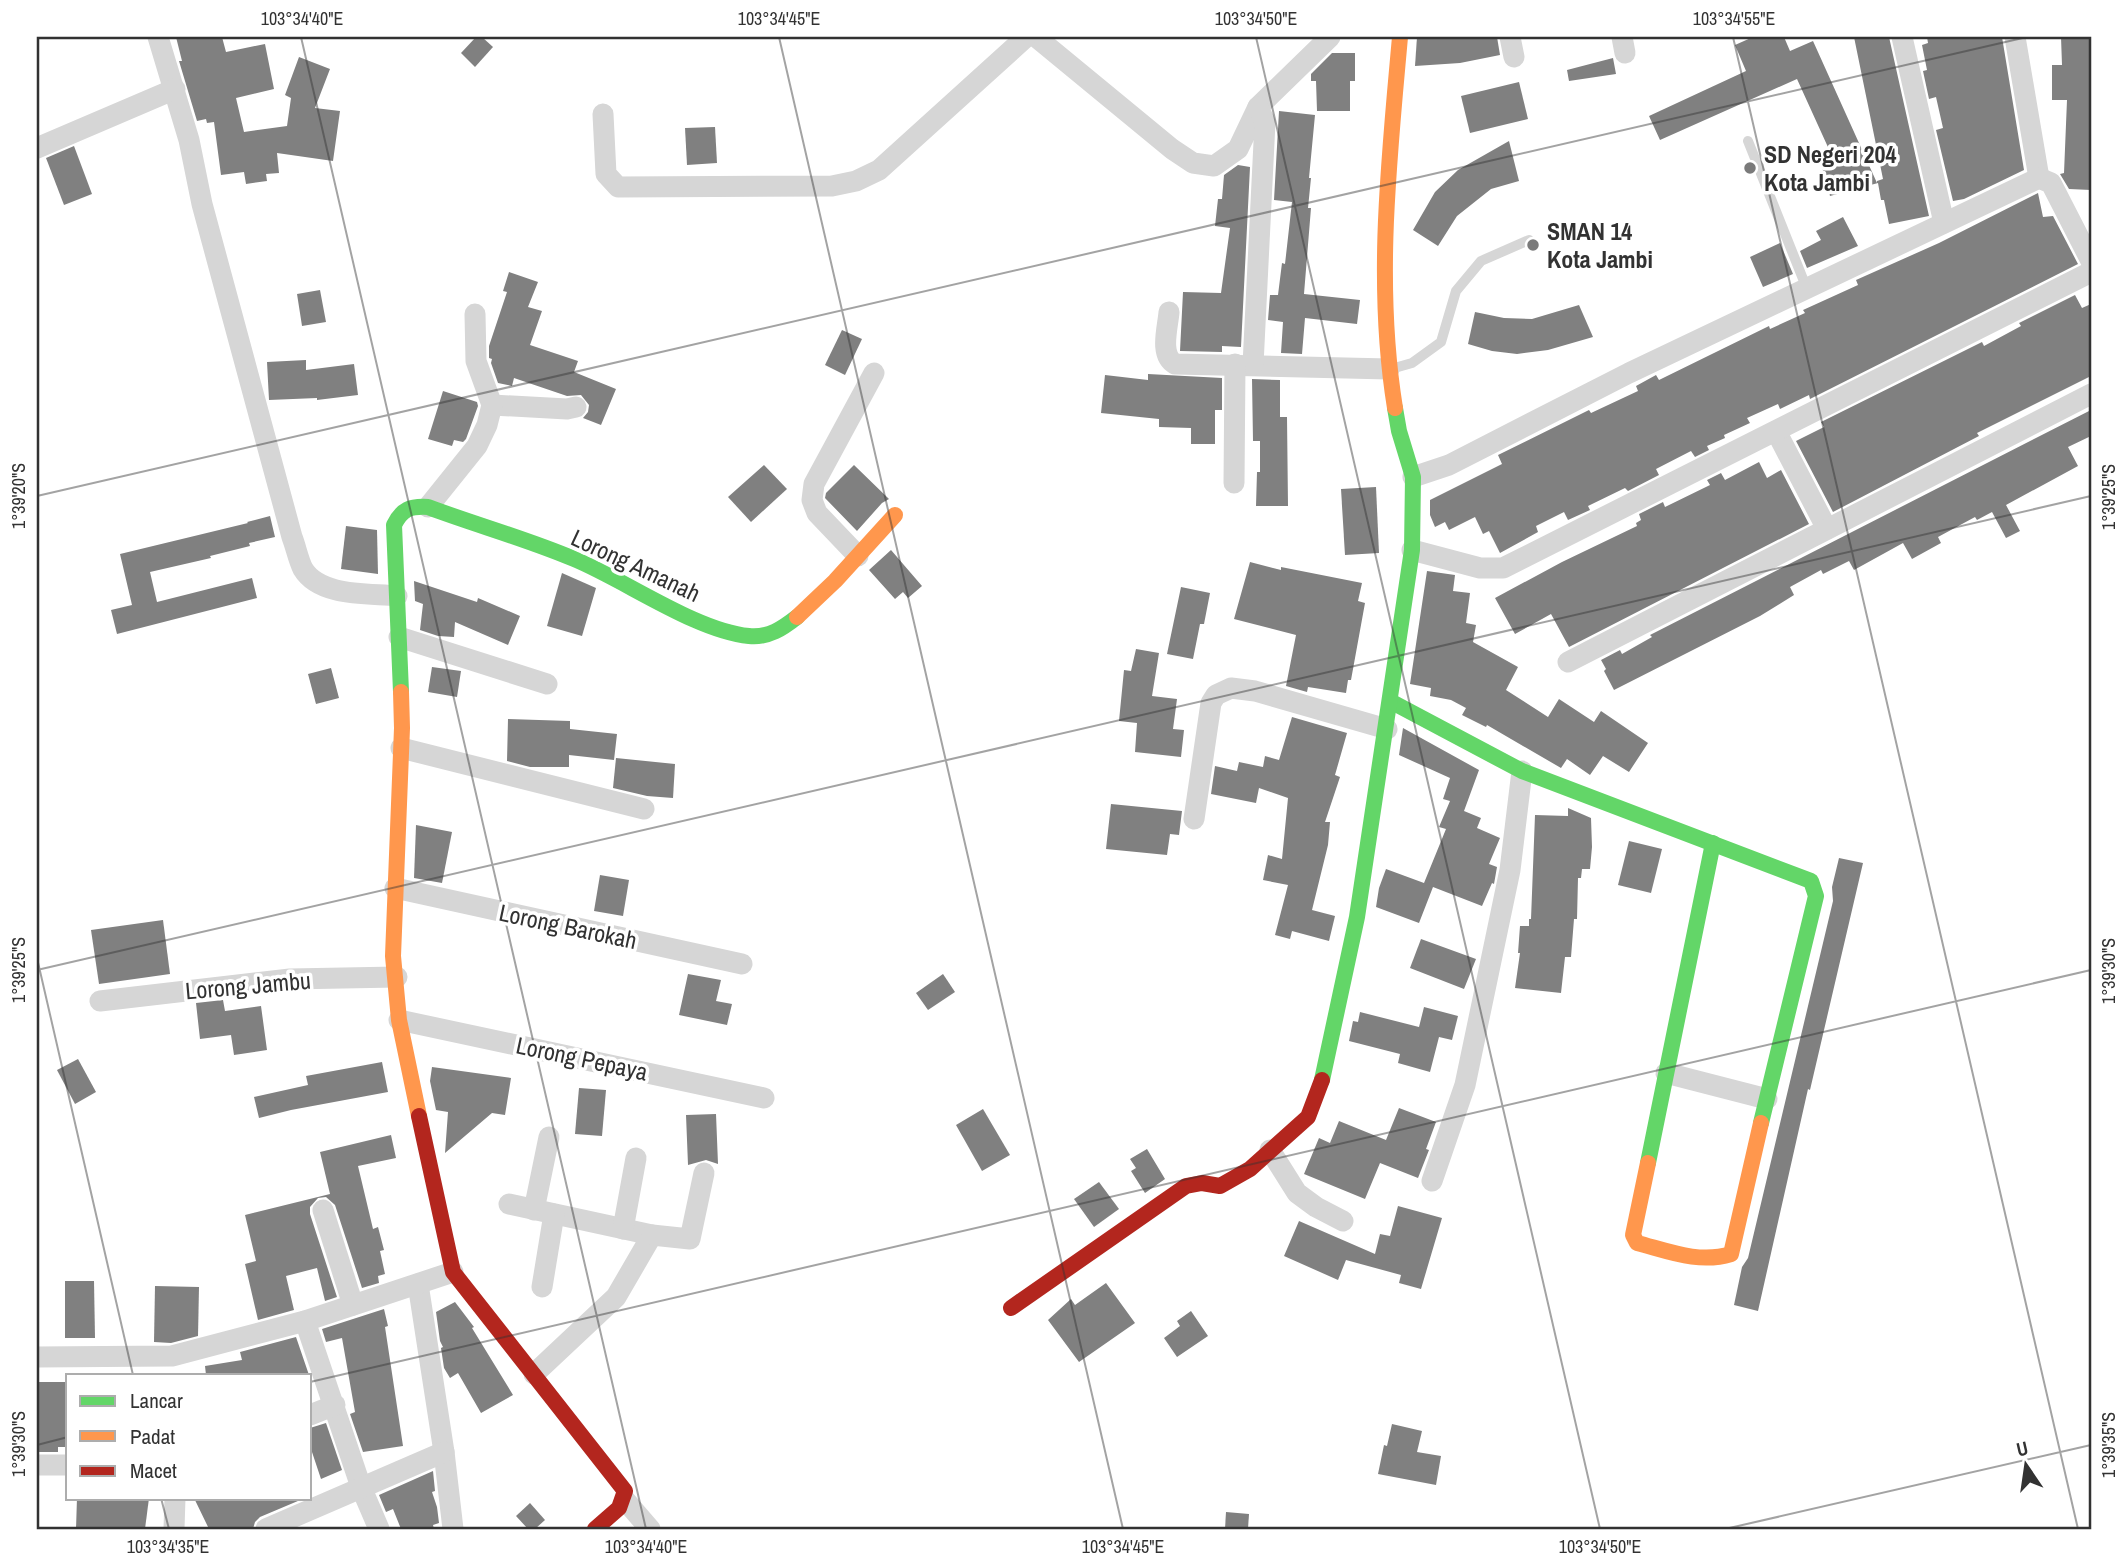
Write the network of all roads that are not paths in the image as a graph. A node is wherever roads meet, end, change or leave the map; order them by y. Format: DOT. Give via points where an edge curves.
graph roads {
  1 [pos="158,37"];
  2 [pos="1026,37"];
  3 [pos="1036,37"];
  4 [pos="1329,37"];
  5 [pos="1400,37"];
  6 [pos="1902,37"];
  7 [pos="2015,37"];
  8 [pos="175,89"];
  9 [pos="1258,107"];
  10 [pos="603,114"];
  11 [pos="1748,141"];
  12 [pos="37,148"];
  13 [pos="2039,177"];
  14 [pos="1944,223"];
  15 [pos="1529,240"];
  16 [pos="2091,261"];
  17 [pos="2091,272"];
  18 [pos="1807,289"];
  19 [pos="1169,312"];
  20 [pos="475,314"];
  21 [pos="1244,364"];
  22 [pos="1389,369"];
  23 [pos="874,373"];
  24 [pos="2091,394"];
  25 [pos="492,405"];
  26 [pos="576,407"];
  27 [pos="1776,431"];
  28 [pos="1413,477"];
  29 [pos="1234,483"];
  30 [pos="428,507"];
  31 [pos="895,515"];
  32 [pos="1827,529"];
  33 [pos="1412,550"];
  34 [pos="858,556"];
  35 [pos="397,596"];
  36 [pos="399,637"];
  37 [pos="1568,662"];
  38 [pos="547,684"];
  39 [pos="1390,701"];
  40 [pos="1387,729"];
  41 [pos="401,748"];
  42 [pos="1522,771"];
  43 [pos="644,809"];
  44 [pos="1194,819"];
  45 [pos="1713,843"];
  46 [pos="395,888"];
  47 [pos="741,964"];
  48 [pos="397,977"];
  49 [pos="100,1001"];
  50 [pos="399,1020"];
  51 [pos="1666,1073"];
  52 [pos="764,1098"];
  53 [pos="1767,1099"];
  54 [pos="549,1137"];
  55 [pos="1270,1150"];
  56 [pos="636,1158"];
  57 [pos="704,1173"];
  58 [pos="1432,1181"];
  59 [pos="509,1204"];
  60 [pos="323,1210"];
  61 [pos="544,1212"];
  62 [pos="1343,1220"];
  63 [pos="623,1229"];
  64 [pos="652,1235"];
  65 [pos="453,1272"];
  66 [pos="418,1284"];
  67 [pos="542,1287"];
  68 [pos="353,1305"];
  69 [pos="1011,1308"];
  70 [pos="305,1321"];
  71 [pos="37,1357"];
  72 [pos="173,1365"];
  73 [pos="534,1374"];
  74 [pos="335,1405"];
  75 [pos="312,1414"];
  76 [pos="444,1452"];
  77 [pos="37,1465"];
  78 [pos="66,1465"];
  79 [pos="361,1487"];
  80 [pos="175,1500"];
  81 [pos="625,1500"];
  82 [pos="174,1529"];
  83 [pos="266,1529"];
  84 [pos="379,1529"];
  85 [pos="453,1529"];
  86 [pos="595,1529"];
  87 [pos="650,1529"];
  1 -- 8 [label="street"];
  2 -- 10 [label="street" via="879,170 832,186 618,187 606,174"];
  3 -- 9 [label="street" via="1193,163 1214,166 1238,149"];
  4 -- 9 [label="street"];
  5 -- 22 [label="street" via="1385,207"];
  6 -- 14 [label="street"];
  7 -- 13 [label="street"];
  8 -- 12 [label="street"];
  8 -- 35 [label="street" via="202,204 303,569 314,581 333,589"];
  9 -- 21 [label="street" via="1265,117 1265,133"];
  11 -- 18 [label="lane"];
  13 -- 14 [label="street"];
  13 -- 16 [label="street" via="2051,183"];
  14 -- 18 [label="street"];
  15 -- 22 [label="lane" via="1481,261 1456,290 1441,342 1412,363"];
  17 -- 27 [label="street"];
  18 -- 28 [label="street" via="1449,465"];
  19 -- 21 [label="street" via="1166,355 1170,361"];
  20 -- 25 [label="street" via="476,361"];
  21 -- 22 [label="street"];
  21 -- 29 [label="street"];
  22 -- 28 [label="street" via="1399,431"];
  23 -- 34 [label="street" via="814,484 812,500 817,513"];
  24 -- 32 [label="street"];
  25 -- 26 [label="street"];
  25 -- 30 [label="street" via="477,446"];
  27 -- 32 [label="street"];
  27 -- 33 [label="street" via="1503,568 1480,568"];
  28 -- 33 [label="street"];
  30 -- 34 [label="street, Lorong Amanah" via="575,559 704,622 752,637 774,632 790,620"];
  30 -- 35 [label="street" via="411,505 399,514 394,526"];
  31 -- 34 [label="street, Lorong Amanah"];
  32 -- 37 [label="street"];
  33 -- 39 [label="street"];
  35 -- 36 [label="street"];
  36 -- 38 [label="street"];
  36 -- 41 [label="street"];
  39 -- 40 [label="street"];
  39 -- 42 [label="street"];
  40 -- 44 [label="street" via="1255,691 1224,691 1211,703"];
  40 -- 55 [label="street" via="1357,918 1325,1071 1308,1117"];
  41 -- 43 [label="street"];
  41 -- 46 [label="street"];
  42 -- 45 [label="street"];
  42 -- 58 [label="street" via="1510,870 1465,1085"];
  45 -- 51 [label="street"];
  45 -- 53 [label="street" via="1811,881 1816,896"];
  46 -- 47 [label="street, Lorong Barokah"];
  46 -- 48 [label="street" via="393,956"];
  48 -- 49 [label="street, Lorong Jambu" via="290,979"];
  48 -- 50 [label="street"];
  50 -- 52 [label="street, Lorong Pepaya"];
  50 -- 65 [label="street"];
  51 -- 53 [label="street"];
  51 -- 53 [label="street" via="1634,1224 1637,1244 1706,1260 1731,1254"];
  54 -- 61 [label="street"];
  55 -- 62 [label="street" via="1297,1192"];
  55 -- 69 [label="street" via="1230,1182 1185,1185"];
  56 -- 63 [label="street"];
  57 -- 64 [label="street" via="690,1239"];
  59 -- 61 [label="street"];
  60 -- 68 [label="street"];
  61 -- 63 [label="street"];
  61 -- 67 [label="street"];
  63 -- 64 [label="street"];
  64 -- 73 [label="street" via="616,1297"];
  65 -- 66 [label="street"];
  65 -- 73 [label="street"];
  66 -- 68 [label="street"];
  66 -- 76 [label="street"];
  68 -- 70 [label="street"];
  70 -- 72 [label="street"];
  70 -- 74 [label="street"];
  71 -- 72 [label="street"];
  73 -- 81 [label="street" via="625,1491"];
  74 -- 75 [label="street"];
  74 -- 79 [label="street"];
  76 -- 79 [label="street"];
  76 -- 85 [label="street"];
  77 -- 78 [label="street"];
  79 -- 83 [label="street"];
  79 -- 84 [label="street"];
  80 -- 82 [label="street"];
  81 -- 86 [label="street"];
  81 -- 87 [label="street"];
}
